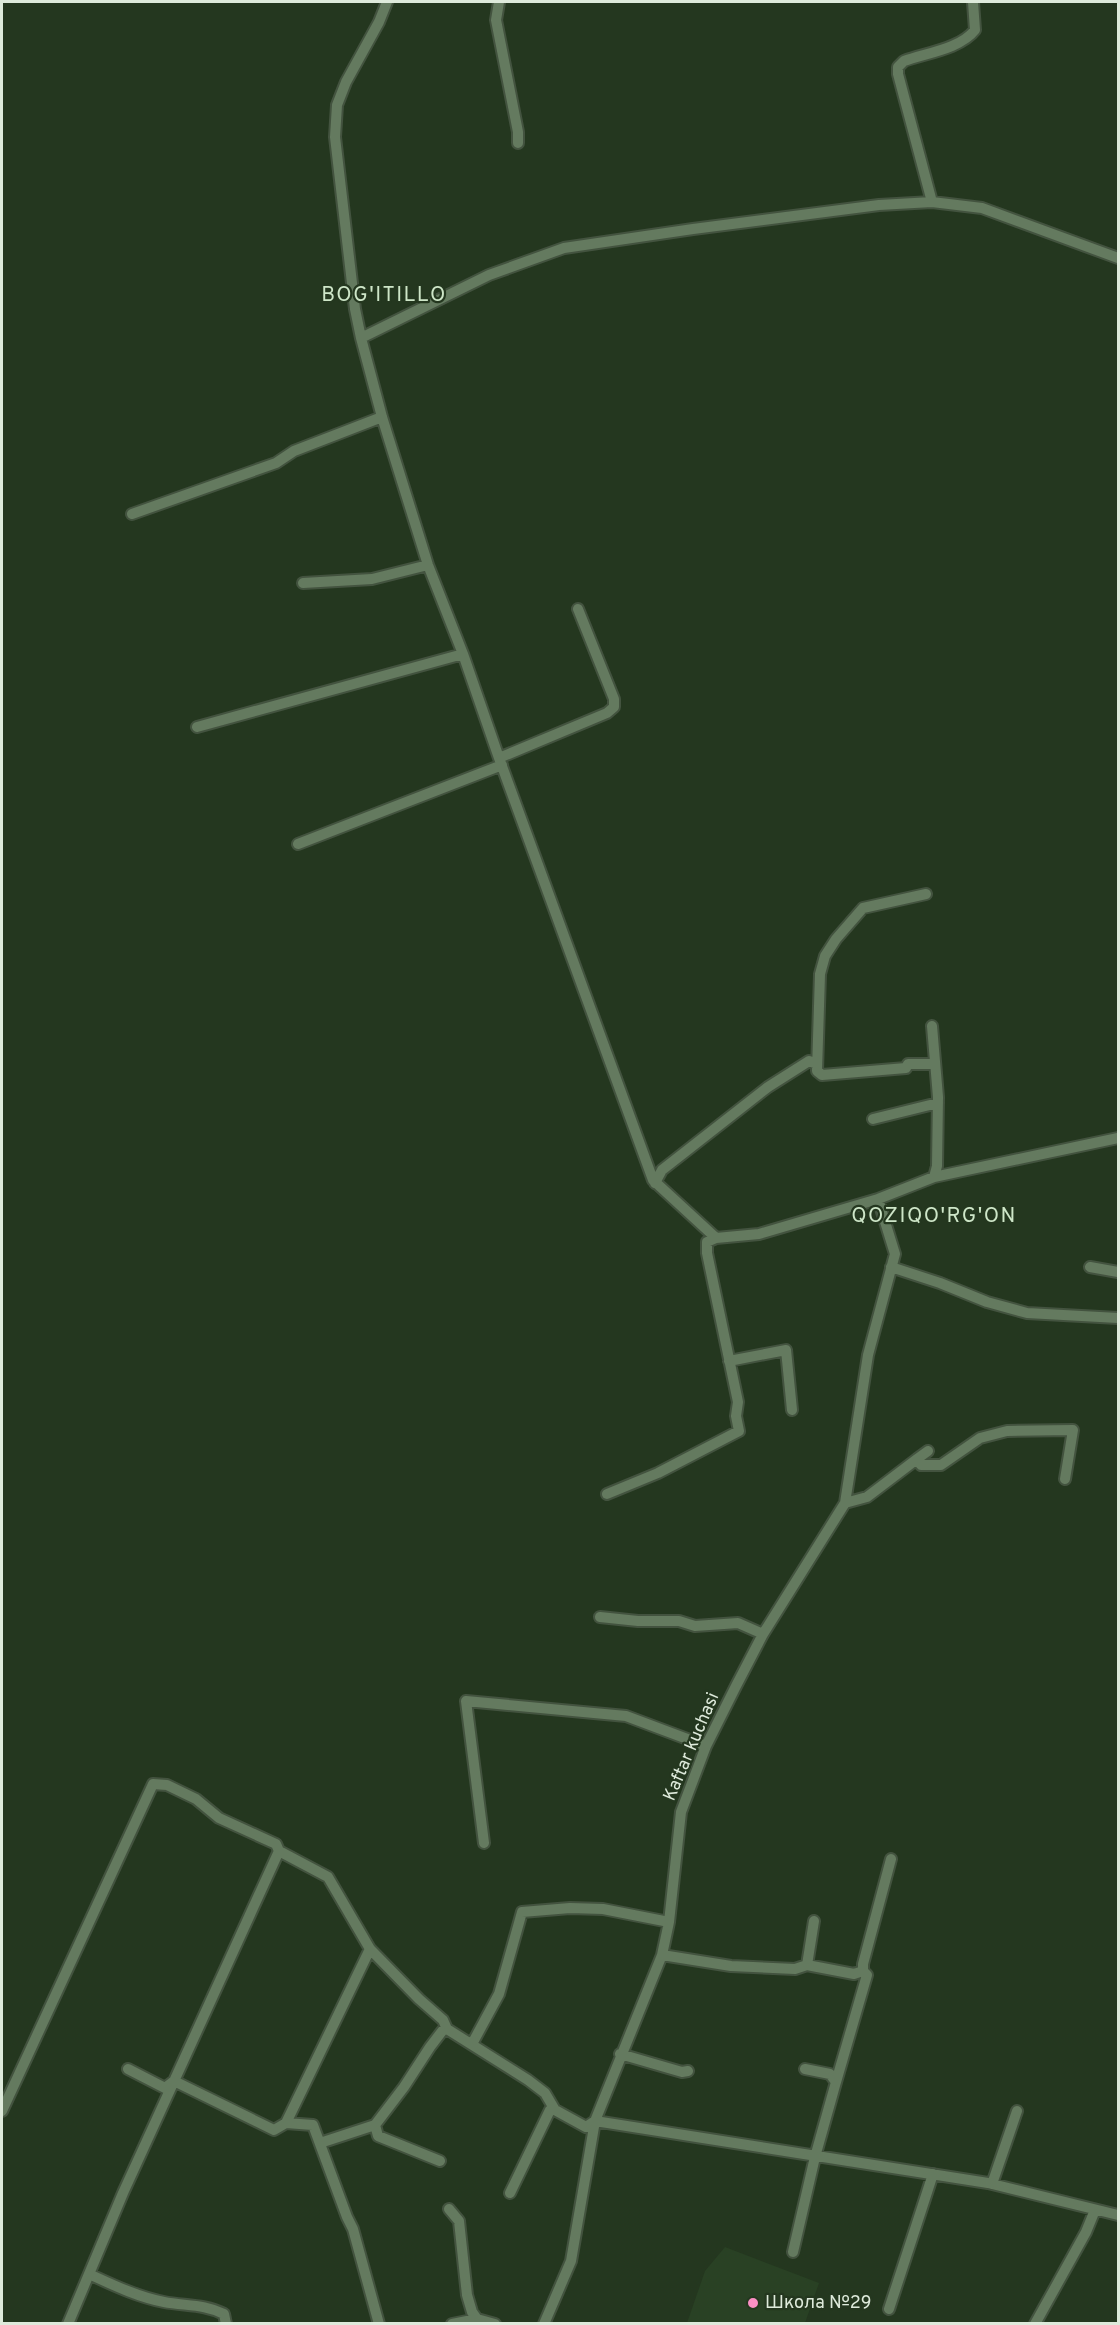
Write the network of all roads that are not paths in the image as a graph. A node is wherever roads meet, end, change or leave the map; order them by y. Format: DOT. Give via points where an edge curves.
graph roads {
  1 [pos="387,2"];
  2 [pos="499,2"];
  3 [pos="973,2"];
  4 [pos="518,143"];
  5 [pos="932,201"];
  6 [pos="1119,258"];
  7 [pos="361,338"];
  8 [pos="382,417"];
  9 [pos="132,514"];
  10 [pos="428,565"];
  11 [pos="303,583"];
  12 [pos="578,609"];
  13 [pos="463,654"];
  14 [pos="196,727"];
  15 [pos="500,762"];
  16 [pos="298,844"];
  17 [pos="927,894"];
  18 [pos="932,1026"];
  19 [pos="817,1064"];
  20 [pos="935,1064"];
  21 [pos="938,1103"];
  22 [pos="873,1119"];
  23 [pos="1119,1138"];
  24 [pos="934,1177"];
  25 [pos="655,1183"];
  26 [pos="878,1199"];
  27 [pos="716,1238"];
  28 [pos="891,1267"];
  29 [pos="1090,1268"];
  30 [pos="1119,1272"];
  31 [pos="1119,1318"];
  32 [pos="729,1361"];
  33 [pos="792,1410"];
  34 [pos="928,1451"];
  35 [pos="917,1459"];
  36 [pos="1065,1479"];
  37 [pos="607,1494"];
  38 [pos="844,1503"];
  39 [pos="600,1617"];
  40 [pos="763,1634"];
  41 [pos="706,1746"];
  42 [pos="484,1843"];
  43 [pos="279,1851"];
  44 [pos="891,1859"];
  45 [pos="814,1921"];
  46 [pos="669,1922"];
  47 [pos="370,1949"];
  48 [pos="662,1955"];
  49 [pos="807,1965"];
  50 [pos="863,1971"];
  51 [pos="447,2029"];
  52 [pos="472,2044"];
  53 [pos="620,2054"];
  54 [pos="128,2069"];
  55 [pos="805,2069"];
  56 [pos="688,2071"];
  57 [pos="174,2081"];
  58 [pos="836,2082"];
  59 [pos="555,2110"];
  60 [pos="2,2111"];
  61 [pos="1017,2111"];
  62 [pos="595,2121"];
  63 [pos="286,2123"];
  64 [pos="375,2125"];
  65 [pos="320,2143"];
  66 [pos="815,2157"];
  67 [pos="440,2161"];
  68 [pos="933,2174"];
  69 [pos="992,2184"];
  70 [pos="510,2193"];
  71 [pos="449,2209"];
  72 [pos="1095,2210"];
  73 [pos="1119,2215"];
  74 [pos="793,2252"];
  75 [pos="89,2274"];
  76 [pos="889,2309"];
  77 [pos="477,2319"];
  78 [pos="68,2324"];
  79 [pos="226,2324"];
  80 [pos="379,2324"];
  81 [pos="452,2324"];
  82 [pos="495,2324"];
  83 [pos="544,2324"];
  84 [pos="1035,2324"];
  1 -- 7 [label="street" via="336,105 334,137"];
  2 -- 4 [label="street" via="496,20"];
  3 -- 5 [label="street" via="975,30 969,38 904,60 898,67"];
  5 -- 6 [label="street" via="982,208"];
  5 -- 7 [label="street" via="751,221 564,248 489,275"];
  7 -- 8 [label="street"];
  8 -- 9 [label="street" via="276,463"];
  8 -- 10 [label="street"];
  10 -- 11 [label="street" via="372,579"];
  10 -- 13 [label="street"];
  12 -- 15 [label="street" via="614,707"];
  13 -- 14 [label="street"];
  13 -- 15 [label="street"];
  15 -- 16 [label="street"];
  15 -- 25 [label="street"];
  17 -- 19 [label="street" via="863,908 825,956 820,974"];
  18 -- 20 [label="street"];
  19 -- 20 [label="street" via="822,1075"];
  19 -- 25 [label="street" via="809,1060 768,1087 663,1170"];
  20 -- 21 [label="street"];
  21 -- 22 [label="street"];
  21 -- 24 [label="street"];
  23 -- 24 [label="street"];
  24 -- 26 [label="street"];
  25 -- 27 [label="street"];
  26 -- 27 [label="street" via="759,1234"];
  26 -- 28 [label="street, Kaftar kuchasi" via="895,1254"];
  27 -- 32 [label="street" via="707,1242 707,1254"];
  28 -- 31 [label="street" via="1027,1313"];
  28 -- 38 [label="street, Kaftar kuchasi" via="868,1355"];
  29 -- 30 [label="street"];
  32 -- 33 [label="street" via="786,1350"];
  32 -- 37 [label="street" via="738,1402 739,1431 658,1473"];
  34 -- 35 [label="street"];
  35 -- 36 [label="street" via="921,1465 941,1465 980,1438 1007,1431 1069,1429 1073,1430"];
  35 -- 38 [label="street" via="867,1497"];
  38 -- 40 [label="street, Kaftar kuchasi"];
  39 -- 40 [label="street" via="679,1621 695,1626 738,1623"];
  40 -- 41 [label="street, Kaftar kuchasi"];
  41 -- 42 [label="street" via="626,1716 466,1701"];
  41 -- 46 [label="street, Kaftar kuchasi" via="681,1812"];
  43 -- 47 [label="street" via="328,1877"];
  43 -- 57 [label="street"];
  43 -- 60 [label="street" via="276,1844 219,1818 196,1799 167,1785 153,1784"];
  44 -- 50 [label="street"];
  45 -- 49 [label="street"];
  46 -- 48 [label="street, Kaftar kuchasi"];
  46 -- 52 [label="street" via="603,1909 522,1912 499,1994"];
  47 -- 51 [label="street" via="443,2020"];
  47 -- 63 [label="street"];
  48 -- 49 [label="street" via="731,1966 795,1969"];
  48 -- 53 [label="street, Kaftar kuchasi"];
  49 -- 50 [label="street" via="854,1974"];
  50 -- 58 [label="street" via="867,1975"];
  51 -- 52 [label="street"];
  51 -- 64 [label="street"];
  52 -- 59 [label="street" via="545,2093"];
  53 -- 56 [label="street"];
  53 -- 62 [label="street, Kaftar kuchasi"];
  54 -- 57 [label="street" via="165,2088"];
  55 -- 58 [label="street" via="830,2073"];
  57 -- 63 [label="street" via="274,2130"];
  57 -- 75 [label="street"];
  58 -- 66 [label="street"];
  59 -- 62 [label="street" via="586,2127"];
  59 -- 70 [label="street" via="549,2110"];
  61 -- 69 [label="street"];
  62 -- 66 [label="street"];
  62 -- 83 [label="street, Kaftar kuchasi" via="571,2261"];
  63 -- 65 [label="street" via="313,2125"];
  64 -- 65 [label="street"];
  64 -- 67 [label="street" via="378,2136"];
  65 -- 80 [label="street" via="354,2229"];
  66 -- 68 [label="street"];
  66 -- 74 [label="street"];
  68 -- 69 [label="street"];
  68 -- 76 [label="street"];
  69 -- 72 [label="street"];
  71 -- 77 [label="street" via="459,2221 467,2295"];
  72 -- 73 [label="street"];
  72 -- 84 [label="street"];
  75 -- 78 [label="street"];
  75 -- 79 [label="street" via="163,2302 212,2308 224,2314"];
  77 -- 81 [label="street"];
  77 -- 82 [label="street"];
}
